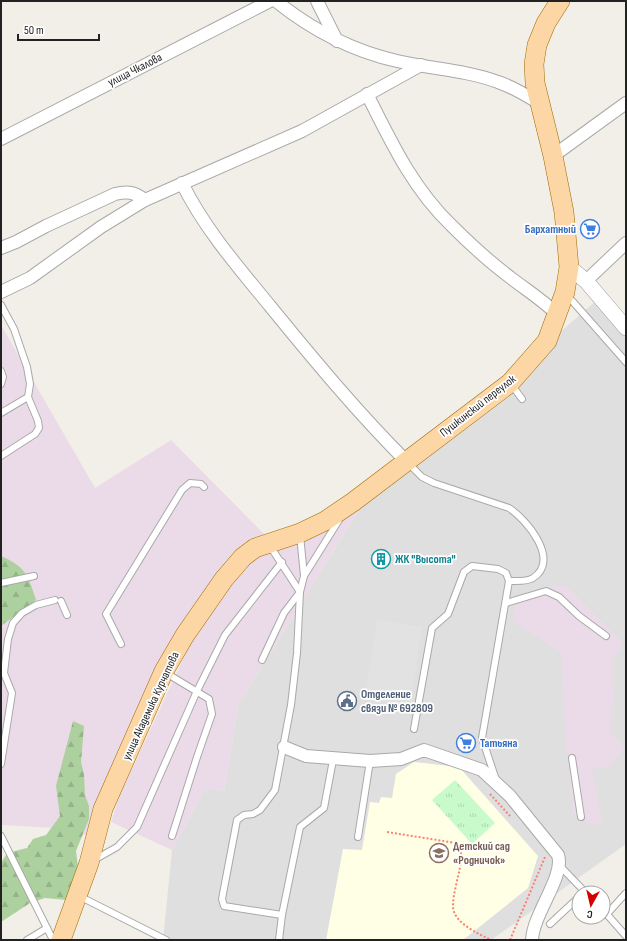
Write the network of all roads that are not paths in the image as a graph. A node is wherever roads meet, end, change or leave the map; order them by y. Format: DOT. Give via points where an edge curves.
graph roads {
  1 [pos="270,1"];
  2 [pos="276,1"];
  3 [pos="317,1"];
  4 [pos="560,1"];
  5 [pos="337,41"];
  6 [pos="421,66"];
  7 [pos="367,94"];
  8 [pos="539,103"];
  9 [pos="626,103"];
  10 [pos="1,139"];
  11 [pos="554,156"];
  12 [pos="182,183"];
  13 [pos="145,200"];
  14 [pos="626,243"];
  15 [pos="1,248"];
  16 [pos="567,281"];
  17 [pos="586,281"];
  18 [pos="1,292"];
  19 [pos="1,306"];
  20 [pos="557,314"];
  21 [pos="626,328"];
  22 [pos="626,362"];
  23 [pos="1,371"];
  24 [pos="510,383"];
  25 [pos="1,384"];
  26 [pos="28,397"];
  27 [pos="522,400"];
  28 [pos="1,414"];
  29 [pos="1,456"];
  30 [pos="407,462"];
  31 [pos="204,487"];
  32 [pos="353,502"];
  33 [pos="300,533"];
  34 [pos="268,543"];
  35 [pos="282,562"];
  36 [pos="34,576"];
  37 [pos="304,576"];
  38 [pos="509,581"];
  39 [pos="1,583"];
  40 [pos="300,592"];
  41 [pos="506,603"];
  42 [pos="67,615"];
  43 [pos="606,636"];
  44 [pos="121,644"];
  45 [pos="262,660"];
  46 [pos="164,671"];
  47 [pos="3,674"];
  48 [pos="197,691"];
  49 [pos="414,728"];
  50 [pos="284,747"];
  51 [pos="572,758"];
  52 [pos="333,760"];
  53 [pos="370,762"];
  54 [pos="1,764"];
  55 [pos="496,782"];
  56 [pos="581,817"];
  57 [pos="1,836"];
  58 [pos="172,836"];
  59 [pos="358,837"];
  60 [pos="89,863"];
  61 [pos="560,866"];
  62 [pos="578,885"];
  63 [pos="626,893"];
  64 [pos="78,895"];
  65 [pos="571,904"];
  66 [pos="611,907"];
  67 [pos="282,915"];
  68 [pos="611,919"];
  69 [pos="550,924"];
  70 [pos="54,934"];
  71 [pos="626,936"];
  72 [pos="28,940"];
  73 [pos="54,940"];
  74 [pos="166,940"];
  75 [pos="279,940"];
  76 [pos="532,940"];
  1 -- 10 [label="street, улица Чкалова"];
  2 -- 5 [label="street"];
  3 -- 5 [label="street"];
  4 -- 8 [label="main road" via="537,45 534,64"];
  5 -- 6 [label="street" via="375,55"];
  6 -- 7 [label="street"];
  6 -- 8 [label="street" via="497,82"];
  7 -- 12 [label="street" via="302,131"];
  7 -- 20 [label="street" via="410,177 432,206 505,273 539,296"];
  8 -- 11 [label="main road"];
  9 -- 11 [label="street"];
  11 -- 16 [label="main road" via="564,212"];
  12 -- 13 [label="street"];
  12 -- 30 [label="street" via="203,221 264,298 352,405"];
  13 -- 15 [label="street" via="136,193 126,191 115,194"];
  13 -- 18 [label="street" via="100,227 30,278"];
  14 -- 17 [label="street"];
  16 -- 17 [label="street"];
  16 -- 20 [label="main road, Пушкинский переулок"];
  16 -- 22 [label="lane"];
  17 -- 21 [label="street"];
  19 -- 26 [label="lane" via="14,329 27,367 30,384"];
  20 -- 24 [label="main road, Пушкинский переулок" via="548,341"];
  23 -- 25 [label="lane"];
  24 -- 27 [label="lane"];
  24 -- 30 [label="main road, Пушкинский переулок"];
  26 -- 28 [label="lane"];
  26 -- 29 [label="lane" via="38,421 38,428 35,434"];
  30 -- 32 [label="main road, Пушкинский переулок"];
  30 -- 38 [label="lane" via="422,477 434,483 509,508 518,514 541,547 545,560 542,569 534,577"];
  31 -- 44 [label="lane" via="201,484 190,483 182,490 106,614"];
  32 -- 33 [label="main road, улица Академика Курчатова" via="325,521"];
  32 -- 37 [label="lane" via="335,525"];
  33 -- 34 [label="main road, улица Академика Курчатова"];
  33 -- 37 [label="lane"];
  34 -- 35 [label="lane"];
  34 -- 46 [label="main road, улица Академика Курчатова" via="243,557 224,579 185,635"];
  35 -- 40 [label="lane"];
  35 -- 48 [label="lane" via="225,636"];
  36 -- 39 [label="lane"];
  37 -- 40 [label="lane"];
  38 -- 41 [label="lane"];
  38 -- 49 [label="lane" via="506,573 498,569 472,566 464,572 448,614 432,628"];
  40 -- 45 [label="lane" via="284,613"];
  40 -- 50 [label="lane" via="292,697"];
  41 -- 43 [label="lane" via="546,591 559,597"];
  41 -- 55 [label="lane" via="482,738"];
  42 -- 47 [label="lane" via="58,600 36,605 22,613 13,623 8,639"];
  46 -- 48 [label="lane"];
  46 -- 60 [label="main road, улица Академика Курчатова" via="103,809"];
  47 -- 54 [label="lane" via="12,693"];
  48 -- 58 [label="lane" via="209,699 212,714"];
  48 -- 60 [label="lane" via="137,827 117,847"];
  50 -- 52 [label="street" via="306,756"];
  50 -- 67 [label="lane" via="275,790 260,810 244,815 238,820 222,899 224,906"];
  51 -- 56 [label="lane"];
  52 -- 53 [label="street"];
  52 -- 67 [label="lane" via="324,808 300,826"];
  53 -- 55 [label="street" via="401,759 424,750 482,770"];
  53 -- 59 [label="lane"];
  55 -- 61 [label="street" via="558,855"];
  57 -- 70 [label="lane"];
  60 -- 64 [label="main road, улица Академика Курчатова"];
  61 -- 62 [label="lane"];
  61 -- 76 [label="street" via="538,916"];
  63 -- 66 [label="lane"];
  64 -- 70 [label="main road, улица Академика Курчатова"];
  64 -- 74 [label="lane"];
  65 -- 69 [label="lane"];
  67 -- 75 [label="lane"];
  68 -- 71 [label="lane"];
  70 -- 72 [label="lane"];
  70 -- 73 [label="lane"];
}
